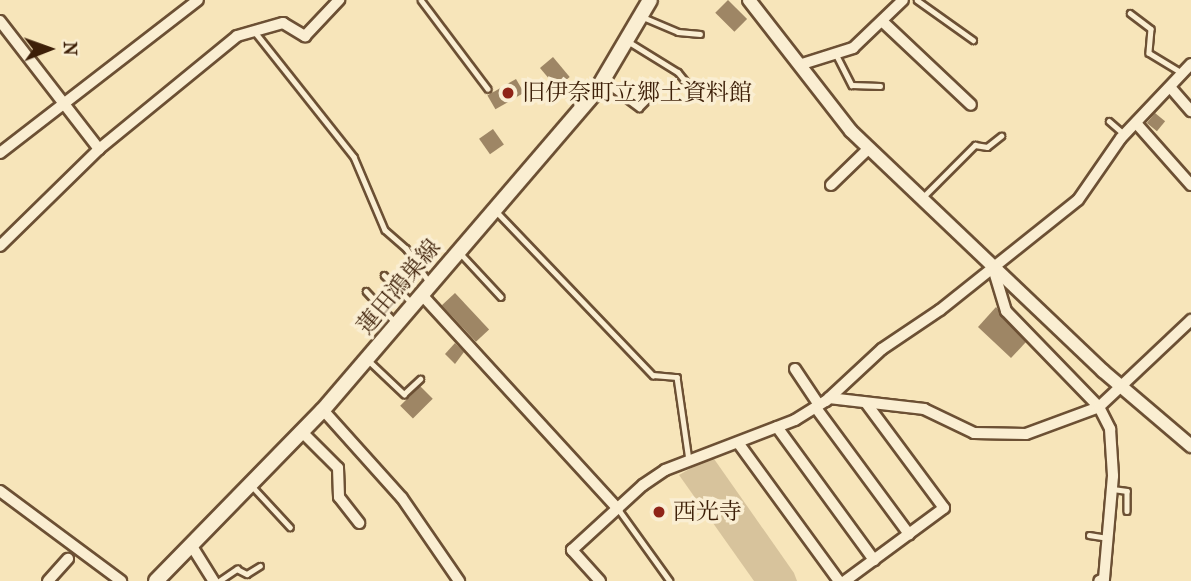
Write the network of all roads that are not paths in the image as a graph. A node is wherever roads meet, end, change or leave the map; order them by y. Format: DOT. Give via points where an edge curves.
graph roads {
  1 [pos="198,0"];
  2 [pos="339,0"];
  3 [pos="421,0"];
  4 [pos="650,0"];
  5 [pos="749,0"];
  6 [pos="903,0"];
  7 [pos="918,0"];
  8 [pos="1130,13"];
  9 [pos="642,16"];
  10 [pos="882,20"];
  11 [pos="0,21"];
  12 [pos="255,31"];
  13 [pos="700,33"];
  14 [pos="973,40"];
  15 [pos="628,42"];
  16 [pos="835,53"];
  17 [pos="1191,64"];
  18 [pos="799,65"];
  19 [pos="1182,73"];
  20 [pos="603,82"];
  21 [pos="880,86"];
  22 [pos="1170,86"];
  23 [pos="488,89"];
  24 [pos="692,89"];
  25 [pos="652,94"];
  26 [pos="64,104"];
  27 [pos="971,105"];
  28 [pos="1191,111"];
  29 [pos="1109,121"];
  30 [pos="1136,123"];
  31 [pos="1125,134"];
  32 [pos="1001,136"];
  33 [pos="869,148"];
  34 [pos="99,149"];
  35 [pos="0,153"];
  36 [pos="831,185"];
  37 [pos="1191,185"];
  38 [pos="921,198"];
  39 [pos="494,209"];
  40 [pos="0,246"];
  41 [pos="459,251"];
  42 [pos="993,268"];
  43 [pos="384,275"];
  44 [pos="366,291"];
  45 [pos="423,295"];
  46 [pos="501,298"];
  47 [pos="1191,320"];
  48 [pos="398,324"];
  49 [pos="367,359"];
  50 [pos="794,369"];
  51 [pos="420,379"];
  52 [pos="1118,386"];
  53 [pos="830,398"];
  54 [pos="866,402"];
  55 [pos="817,407"];
  56 [pos="1099,407"];
  57 [pos="323,410"];
  58 [pos="777,427"];
  59 [pos="302,432"];
  60 [pos="739,444"];
  61 [pos="1191,446"];
  62 [pos="690,462"];
  63 [pos="252,485"];
  64 [pos="1112,489"];
  65 [pos="0,491"];
  66 [pos="618,509"];
  67 [pos="1127,511"];
  68 [pos="359,523"];
  69 [pos="290,527"];
  70 [pos="909,534"];
  71 [pos="1089,535"];
  72 [pos="1108,538"];
  73 [pos="193,548"];
  74 [pos="68,559"];
  75 [pos="874,560"];
  76 [pos="260,566"];
  77 [pos="47,581"];
  78 [pos="121,581"];
  79 [pos="156,581"];
  80 [pos="217,581"];
  81 [pos="459,581"];
  82 [pos="600,581"];
  83 [pos="670,581"];
  84 [pos="839,581"];
  85 [pos="845,581"];
  86 [pos="1099,581"];
  1 -- 26 [label="street"];
  2 -- 12 [label="street" via="305,36 282,23"];
  3 -- 23 [label="lane"];
  4 -- 9 [label="main road, 蓮田鴻巣線"];
  5 -- 18 [label="street"];
  6 -- 10 [label="street"];
  7 -- 14 [label="lane"];
  8 -- 19 [label="lane" via="1151,29 1149,54"];
  9 -- 13 [label="lane" via="678,32"];
  9 -- 15 [label="main road, 蓮田鴻巣線"];
  10 -- 16 [label="street" via="853,48"];
  10 -- 27 [label="street"];
  11 -- 26 [label="street"];
  12 -- 34 [label="street" via="237,36 212,54"];
  12 -- 45 [label="lane" via="354,157 385,230 406,248"];
  15 -- 20 [label="main road, 蓮田鴻巣線"];
  15 -- 24 [label="lane" via="678,72"];
  16 -- 18 [label="street"];
  16 -- 21 [label="lane" via="852,85"];
  17 -- 19 [label="street"];
  18 -- 33 [label="street"];
  19 -- 22 [label="street"];
  20 -- 25 [label="lane" via="639,108"];
  20 -- 39 [label="main road, 蓮田鴻巣線"];
  22 -- 28 [label="street"];
  22 -- 30 [label="street"];
  26 -- 34 [label="street"];
  26 -- 35 [label="street"];
  29 -- 31 [label="lane"];
  30 -- 31 [label="street"];
  30 -- 37 [label="street"];
  31 -- 42 [label="street" via="1078,200"];
  32 -- 38 [label="lane" via="987,147 975,145"];
  33 -- 36 [label="street"];
  33 -- 38 [label="street"];
  34 -- 40 [label="street"];
  38 -- 42 [label="street"];
  39 -- 41 [label="main road, 蓮田鴻巣線"];
  39 -- 62 [label="lane" via="653,375 677,377"];
  41 -- 45 [label="main road, 蓮田鴻巣線"];
  41 -- 46 [label="lane"];
  42 -- 52 [label="street"];
  42 -- 53 [label="street" via="883,349"];
  42 -- 56 [label="street" via="1006,311"];
  43 -- 45 [label="lane"];
  44 -- 48 [label="lane"];
  45 -- 48 [label="main road, 蓮田鴻巣線"];
  45 -- 66 [label="street"];
  47 -- 52 [label="street"];
  48 -- 49 [label="main road, 蓮田鴻巣線"];
  49 -- 51 [label="lane" via="404,394"];
  49 -- 57 [label="main road, 蓮田鴻巣線"];
  50 -- 55 [label="street"];
  52 -- 56 [label="street"];
  52 -- 61 [label="street"];
  53 -- 54 [label="street"];
  53 -- 55 [label="street"];
  54 -- 56 [label="street" via="924,409 974,433 996,437 1026,434"];
  54 -- 70 [label="street" via="944,508"];
  55 -- 58 [label="street"];
  55 -- 70 [label="street"];
  56 -- 64 [label="street" via="1110,429"];
  57 -- 59 [label="main road, 蓮田鴻巣線"];
  57 -- 81 [label="street" via="387,480"];
  58 -- 60 [label="street"];
  58 -- 75 [label="street"];
  59 -- 63 [label="main road, 蓮田鴻巣線"];
  59 -- 68 [label="street" via="338,468 340,497"];
  60 -- 62 [label="street"];
  60 -- 84 [label="street"];
  62 -- 66 [label="street" via="643,485"];
  63 -- 69 [label="lane"];
  63 -- 73 [label="main road, 蓮田鴻巣線"];
  64 -- 67 [label="lane" via="1127,491"];
  64 -- 72 [label="street"];
  65 -- 78 [label="street"];
  66 -- 82 [label="street" via="572,550"];
  66 -- 83 [label="lane"];
  70 -- 75 [label="street"];
  71 -- 72 [label="lane"];
  72 -- 86 [label="street" via="1104,579"];
  73 -- 79 [label="main road, 蓮田鴻巣線"];
  73 -- 80 [label="street"];
  74 -- 77 [label="street"];
  75 -- 85 [label="street"];
  76 -- 80 [label="lane" via="247,574 237,569"];
}
